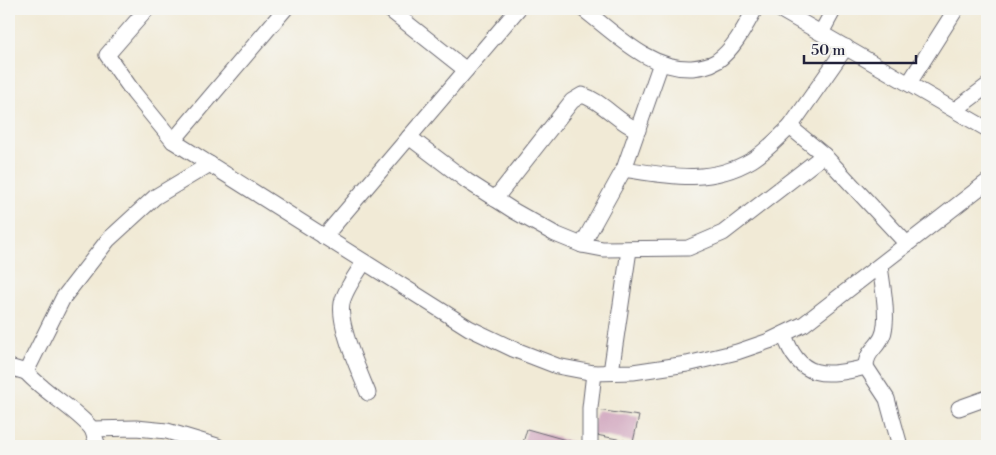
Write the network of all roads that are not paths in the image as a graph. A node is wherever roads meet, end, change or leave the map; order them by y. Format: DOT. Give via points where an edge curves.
graph roads {
  1 [pos="148,9"];
  2 [pos="285,9"];
  3 [pos="388,9"];
  4 [pos="518,9"];
  5 [pos="583,9"];
  6 [pos="756,9"];
  7 [pos="779,9"];
  8 [pos="834,9"];
  9 [pos="956,9"];
  10 [pos="821,33"];
  11 [pos="846,47"];
  12 [pos="662,63"];
  13 [pos="466,70"];
  14 [pos="909,83"];
  15 [pos="987,86"];
  16 [pos="955,110"];
  17 [pos="790,127"];
  18 [pos="987,129"];
  19 [pos="638,130"];
  20 [pos="409,137"];
  21 [pos="173,140"];
  22 [pos="824,155"];
  23 [pos="210,164"];
  24 [pos="624,169"];
  25 [pos="987,183"];
  26 [pos="495,199"];
  27 [pos="324,236"];
  28 [pos="907,244"];
  29 [pos="582,245"];
  30 [pos="629,250"];
  31 [pos="364,262"];
  32 [pos="880,266"];
  33 [pos="784,334"];
  34 [pos="9,367"];
  35 [pos="866,367"];
  36 [pos="26,372"];
  37 [pos="611,372"];
  38 [pos="594,373"];
  39 [pos="368,393"];
  40 [pos="987,398"];
  41 [pos="959,408"];
  42 [pos="92,430"];
  43 [pos="98,446"];
  44 [pos="217,446"];
  45 [pos="590,446"];
  46 [pos="900,446"];
  1 -- 21 [label="street" via="107,55"];
  2 -- 21 [label="street"];
  3 -- 13 [label="street"];
  4 -- 13 [label="street"];
  5 -- 12 [label="street" via="646,56"];
  6 -- 12 [label="street" via="730,49 717,62 704,67 685,68"];
  7 -- 10 [label="street"];
  8 -- 10 [label="street"];
  9 -- 14 [label="street"];
  10 -- 11 [label="street"];
  11 -- 14 [label="street"];
  11 -- 17 [label="street"];
  12 -- 19 [label="street"];
  13 -- 20 [label="street"];
  14 -- 16 [label="street"];
  15 -- 16 [label="street"];
  16 -- 18 [label="street"];
  17 -- 22 [label="street"];
  17 -- 24 [label="street" via="752,160 706,177"];
  19 -- 24 [label="street"];
  19 -- 26 [label="street" via="626,126 591,98 582,95 572,101"];
  20 -- 26 [label="street"];
  20 -- 27 [label="street"];
  21 -- 23 [label="street"];
  22 -- 28 [label="street"];
  22 -- 30 [label="street" via="723,232 688,248"];
  23 -- 27 [label="street"];
  23 -- 36 [label="street" via="155,196 108,240 63,298"];
  24 -- 29 [label="street"];
  25 -- 28 [label="street"];
  26 -- 29 [label="street" via="555,234"];
  27 -- 31 [label="street"];
  28 -- 32 [label="street"];
  29 -- 30 [label="street"];
  30 -- 37 [label="street"];
  31 -- 38 [label="street" via="469,328 557,366"];
  31 -- 39 [label="street" via="342,302 342,316"];
  32 -- 33 [label="street" via="804,324"];
  32 -- 35 [label="street" via="884,325 882,337 866,357"];
  33 -- 35 [label="street" via="789,350 799,364 815,374 840,374"];
  33 -- 37 [label="street" via="737,352 687,364"];
  34 -- 36 [label="street"];
  35 -- 46 [label="street" via="887,399"];
  36 -- 42 [label="street" via="40,388 80,416"];
  37 -- 38 [label="street"];
  38 -- 45 [label="street"];
  40 -- 41 [label="street"];
  42 -- 43 [label="street"];
  42 -- 44 [label="street" via="136,428 167,432"];
}
